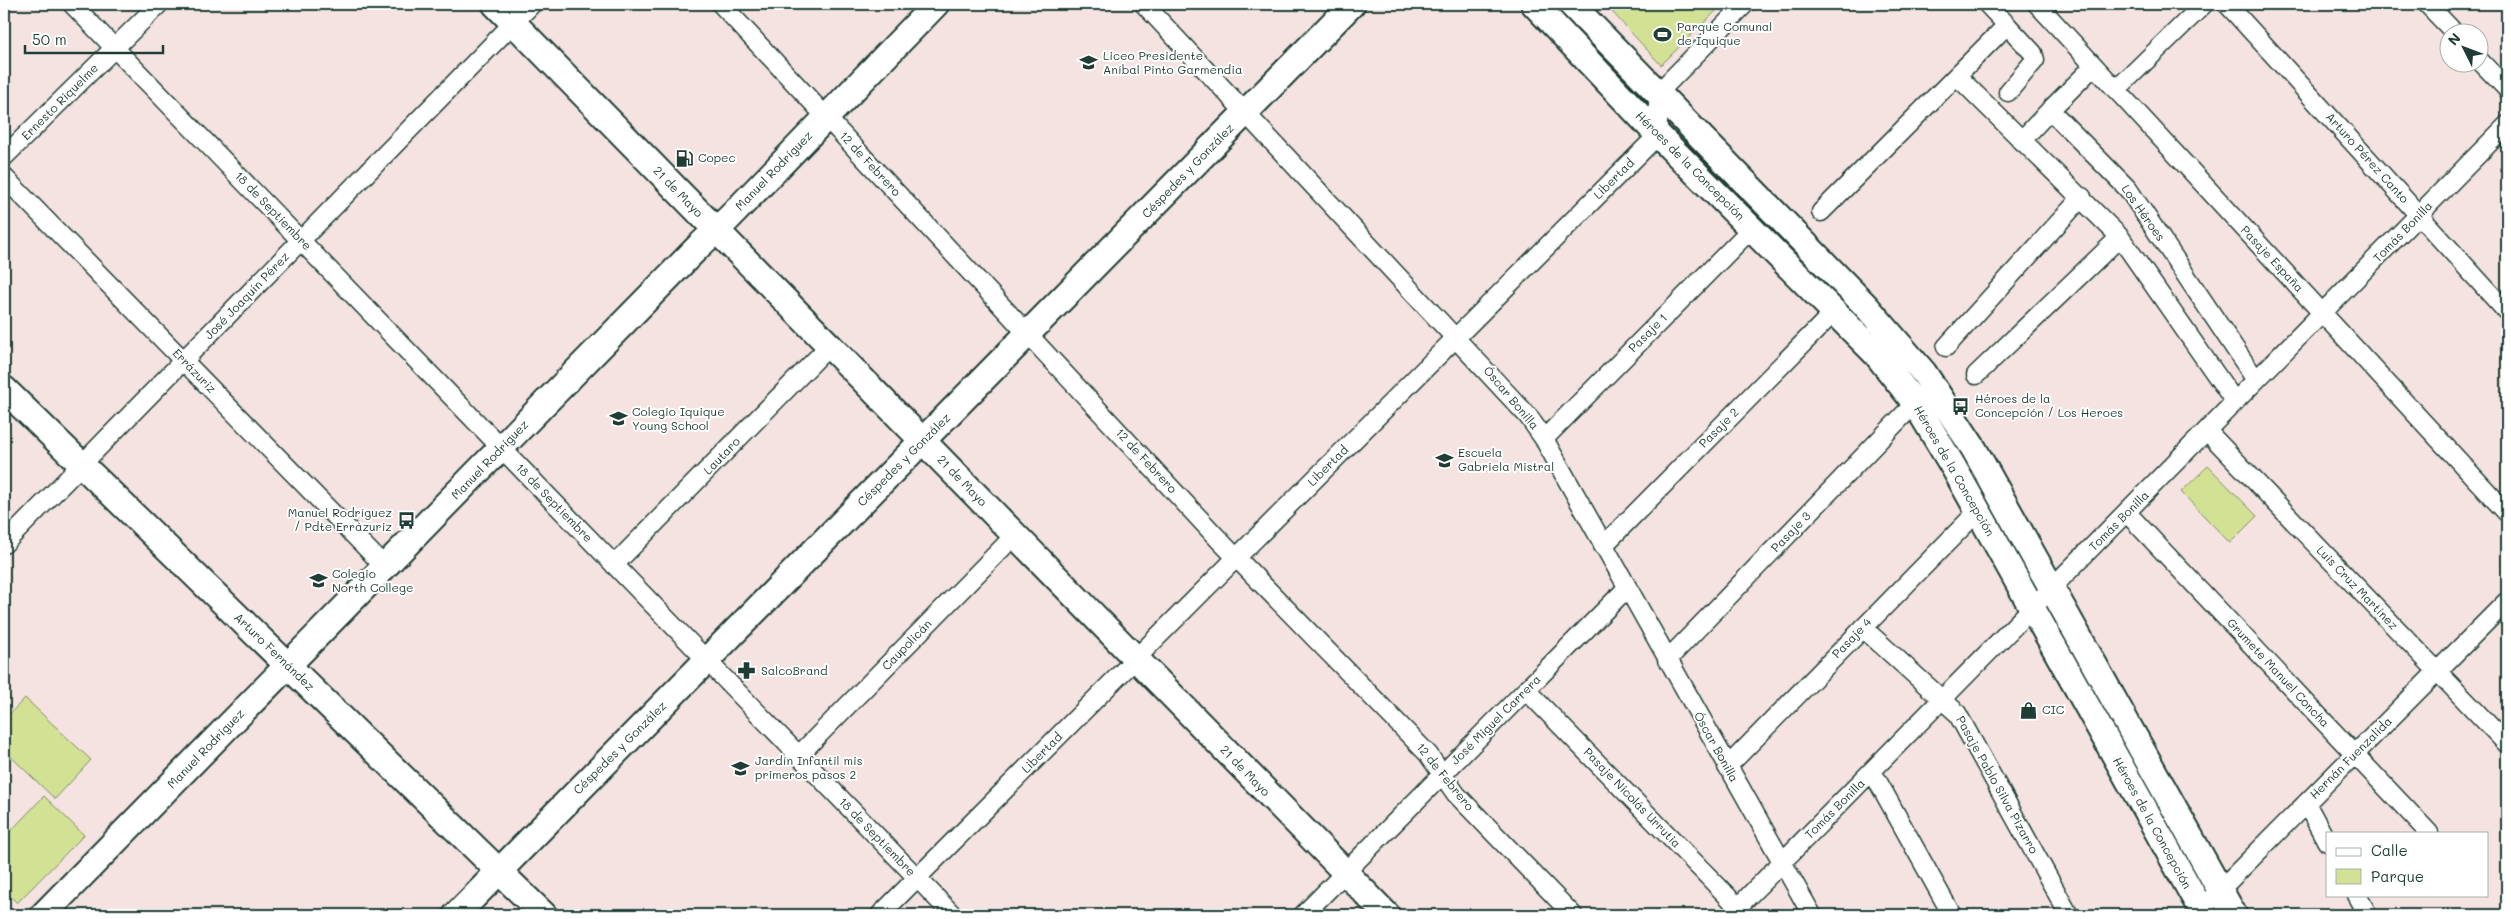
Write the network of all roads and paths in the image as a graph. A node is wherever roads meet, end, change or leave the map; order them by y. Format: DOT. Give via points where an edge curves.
graph roads {
  1 [pos="72,4"];
  2 [pos="159,4"];
  3 [pos="495,4"];
  4 [pos="532,4"];
  5 [pos="721,4"];
  6 [pos="936,4"];
  7 [pos="1144,4"];
  8 [pos="1352,4"];
  9 [pos="1534,4"];
  10 [pos="1571,4"];
  11 [pos="1745,4"];
  12 [pos="1986,4"];
  13 [pos="2036,4"];
  14 [pos="2204,4"];
  15 [pos="2227,4"];
  16 [pos="2427,4"];
  17 [pos="2444,22"];
  18 [pos="513,23"];
  19 [pos="2007,25"];
  20 [pos="114,48"];
  21 [pos="2094,66"];
  22 [pos="2488,69"];
  23 [pos="1957,76"];
  24 [pos="2507,89"];
  25 [pos="2116,90"];
  26 [pos="2008,92"];
  27 [pos="1658,93"];
  28 [pos="2050,110"];
  29 [pos="1246,111"];
  30 [pos="826,117"];
  31 [pos="2507,125"];
  32 [pos="1658,135"];
  33 [pos="2020,141"];
  34 [pos="4,157"];
  35 [pos="4,177"];
  36 [pos="2082,197"];
  37 [pos="1821,212"];
  38 [pos="2419,215"];
  39 [pos="1752,228"];
  40 [pos="715,230"];
  41 [pos="2120,238"];
  42 [pos="301,240"];
  43 [pos="1836,311"];
  44 [pos="2507,312"];
  45 [pos="2322,313"];
  46 [pos="1028,334"];
  47 [pos="1457,337"];
  48 [pos="829,346"];
  49 [pos="1946,346"];
  50 [pos="183,360"];
  51 [pos="1976,375"];
  52 [pos="2256,380"];
  53 [pos="4,389"];
  54 [pos="2235,402"];
  55 [pos="1914,403"];
  56 [pos="2207,431"];
  57 [pos="1544,439"];
  58 [pos="922,441"];
  59 [pos="501,448"];
  60 [pos="82,465"];
  61 [pos="1978,511"];
  62 [pos="2127,513"];
  63 [pos="2507,513"];
  64 [pos="1014,536"];
  65 [pos="4,544"];
  66 [pos="1603,546"];
  67 [pos="1237,559"];
  68 [pos="614,565"];
  69 [pos="385,566"];
  70 [pos="1626,588"];
  71 [pos="2052,589"];
  72 [pos="2507,601"];
  73 [pos="2033,609"];
  74 [pos="1862,628"];
  75 [pos="1136,659"];
  76 [pos="707,660"];
  77 [pos="1667,660"];
  78 [pos="288,666"];
  79 [pos="2436,671"];
  80 [pos="1526,690"];
  81 [pos="1943,699"];
  82 [pos="2507,744"];
  83 [pos="2355,754"];
  84 [pos="799,755"];
  85 [pos="1727,767"];
  86 [pos="1872,771"];
  87 [pos="1442,774"];
  88 [pos="2306,803"];
  89 [pos="2428,832"];
  90 [pos="2326,840"];
  91 [pos="1782,863"];
  92 [pos="499,872"];
  93 [pos="1345,873"];
  94 [pos="917,878"];
  95 [pos="2220,890"];
  96 [pos="2358,896"];
  97 [pos="1734,911"];
  98 [pos="2200,913"];
  99 [pos="43,915"];
  100 [pos="456,915"];
  101 [pos="544,915"];
  102 [pos="880,915"];
  103 [pos="953,915"];
  104 [pos="1303,915"];
  105 [pos="1387,915"];
  106 [pos="1573,915"];
  107 [pos="1812,915"];
  108 [pos="1952,915"];
  109 [pos="2070,915"];
  110 [pos="2234,915"];
  111 [pos="2368,915"];
  1 -- 20 [label="street, 18 de Septiembre"];
  2 -- 20 [label="street, Ernesto Riquelme"];
  3 -- 18 [label="street, 21 de Mayo"];
  4 -- 18 [label="street, José Joaquín Pérez"];
  5 -- 30 [label="street, 12 de Febrero"];
  6 -- 30 [label="street, Manuel Rodríguez"];
  7 -- 29 [label="street, Óscar Bonilla"];
  8 -- 29 [label="street, Céspedes y González"];
  9 -- 32 [label="street, Héroes de la Concepción"];
  10 -- 27 [label="street, Héroes de la Concepción"];
  11 -- 27 [label="street"];
  12 -- 19 [label="street"];
  13 -- 21 [label="street, Pasaje España"];
  14 -- 25 [label="street"];
  15 -- 38 [label="street, Arturo Pérez Canto"];
  16 -- 17 [label="street"];
  18 -- 40 [label="street, 21 de Mayo"];
  18 -- 42 [label="street, José Joaquín Pérez"];
  19 -- 23 [label="street"];
  19 -- 26 [label="street" via="2033,53 2035,60"];
  20 -- 34 [label="street, Ernesto Riquelme"];
  20 -- 42 [label="street, 18 de Septiembre"];
  21 -- 25 [label="street, Pasaje España"];
  21 -- 28 [label="street"];
  22 -- 24 [label="street"];
  23 -- 33 [label="street"];
  23 -- 37 [label="street"];
  25 -- 45 [label="street, Pasaje España"];
  27 -- 32 [label="street"];
  27 -- 71 [label="street, Héroes de la Concepción" via="1866,306 1918,366 1962,430"];
  28 -- 33 [label="street"];
  28 -- 52 [label="street, Los Héroes" via="2128,188"];
  29 -- 46 [label="street, Céspedes y González"];
  29 -- 47 [label="street, Óscar Bonilla"];
  30 -- 40 [label="street, Manuel Rodríguez"];
  30 -- 46 [label="street, 12 de Febrero"];
  31 -- 38 [label="street, Tomás Bonilla"];
  32 -- 39 [label="street, Héroes de la Concepción"];
  32 -- 47 [label="street, Libertad"];
  33 -- 36 [label="street"];
  35 -- 50 [label="street, Errázuriz"];
  36 -- 41 [label="street"];
  36 -- 49 [label="street"];
  38 -- 44 [label="street, Arturo Pérez Canto"];
  38 -- 45 [label="street, Tomás Bonilla"];
  39 -- 43 [label="street, Héroes de la Concepción"];
  39 -- 57 [label="street, Pasaje 1"];
  40 -- 48 [label="street, 21 de Mayo"];
  40 -- 59 [label="street, Manuel Rodríguez"];
  41 -- 51 [label="street"];
  41 -- 54 [label="street"];
  42 -- 50 [label="street, José Joaquín Pérez"];
  42 -- 59 [label="street, 18 de Septiembre"];
  43 -- 55 [label="street, Héroes de la Concepción"];
  43 -- 66 [label="street, Pasaje 2"];
  45 -- 52 [label="street, Tomás Bonilla"];
  45 -- 63 [label="street, Pasaje España"];
  46 -- 58 [label="street, Céspedes y González"];
  46 -- 67 [label="street, 12 de Febrero"];
  47 -- 57 [label="street, Óscar Bonilla" via="1511,395"];
  47 -- 67 [label="street, Libertad"];
  48 -- 58 [label="street, 21 de Mayo"];
  48 -- 68 [label="street, Lautaro"];
  50 -- 60 [label="street, José Joaquín Pérez"];
  50 -- 69 [label="street, Errázuriz"];
  52 -- 54 [label="street, Tomás Bonilla"];
  53 -- 60 [label="street, Arturo Fernández"];
  54 -- 56 [label="street, Tomás Bonilla"];
  55 -- 61 [label="street, Héroes de la Concepción"];
  55 -- 77 [label="street, Pasaje 3"];
  56 -- 62 [label="street, Tomás Bonilla"];
  56 -- 79 [label="street, Luis Cruz Martínez"];
  57 -- 66 [label="street, Óscar Bonilla"];
  58 -- 64 [label="street, 21 de Mayo"];
  58 -- 76 [label="street, Céspedes y González"];
  59 -- 68 [label="street, 18 de Septiembre"];
  59 -- 69 [label="street, Manuel Rodríguez"];
  60 -- 65 [label="street, José Joaquín Pérez"];
  60 -- 78 [label="street, Arturo Fernández"];
  61 -- 73 [label="street, Héroes de la Concepción"];
  61 -- 74 [label="street, Pasaje 4"];
  62 -- 71 [label="street, Tomás Bonilla"];
  62 -- 83 [label="street, Grumete Manuel Concha"];
  64 -- 75 [label="street, 21 de Mayo"];
  64 -- 84 [label="street, Caupolicán"];
  66 -- 70 [label="street, Óscar Bonilla"];
  67 -- 75 [label="street, Libertad"];
  67 -- 87 [label="street, 12 de Febrero" via="1428,754"];
  68 -- 76 [label="street, 18 de Septiembre"];
  69 -- 78 [label="street, Manuel Rodríguez"];
  70 -- 77 [label="street, Óscar Bonilla"];
  70 -- 80 [label="street, José Miguel Carrera"];
  71 -- 73 [label="street, Tomás Bonilla"];
  71 -- 95 [label="street, Héroes de la Concepción"];
  72 -- 79 [label="street, Hernán Fuenzalida"];
  73 -- 81 [label="street, Tomás Bonilla"];
  73 -- 98 [label="street, Héroes de la Concepción"];
  74 -- 81 [label="street, Pasaje Pablo Silva Pizarro"];
  74 -- 85 [label="street, Pasaje 4"];
  75 -- 93 [label="street, 21 de Mayo"];
  75 -- 94 [label="street, Libertad"];
  76 -- 84 [label="street, 18 de Septiembre"];
  76 -- 92 [label="street, Céspedes y González"];
  77 -- 85 [label="street, Óscar Bonilla"];
  78 -- 92 [label="street, Arturo Fernández"];
  78 -- 99 [label="street, Manuel Rodríguez"];
  79 -- 82 [label="street, Luis Cruz Martínez"];
  79 -- 83 [label="street, Hernán Fuenzalida"];
  80 -- 87 [label="street, José Miguel Carrera"];
  80 -- 97 [label="street, Pasaje Nicolás Urrutia"];
  81 -- 86 [label="street, Tomás Bonilla"];
  81 -- 109 [label="street, Pasaje Pablo Silva Pizarro" via="1960,718"];
  83 -- 88 [label="street, Hernán Fuenzalida"];
  83 -- 89 [label="street, Grumete Manuel Concha"];
  84 -- 94 [label="street, 18 de Septiembre"];
  85 -- 91 [label="street, Óscar Bonilla"];
  86 -- 91 [label="street, Tomás Bonilla"];
  86 -- 108 [label="street"];
  87 -- 93 [label="street, José Miguel Carrera"];
  87 -- 106 [label="street, 12 de Febrero" via="1456,794"];
  88 -- 90 [label="street"];
  88 -- 95 [label="street, Hernán Fuenzalida"];
  91 -- 97 [label="street, Tomás Bonilla"];
  91 -- 107 [label="street, Óscar Bonilla"];
  92 -- 100 [label="street, Céspedes y González"];
  92 -- 101 [label="street, Arturo Fernández"];
  93 -- 104 [label="street, José Miguel Carrera"];
  93 -- 105 [label="street, 21 de Mayo"];
  94 -- 102 [label="street, Libertad"];
  94 -- 103 [label="street, 18 de Septiembre"];
  95 -- 98 [label="street, Hernán Fuenzalida"];
  95 -- 110 [label="street, Héroes de la Concepción"];
  96 -- 111 [label="street"];
}
